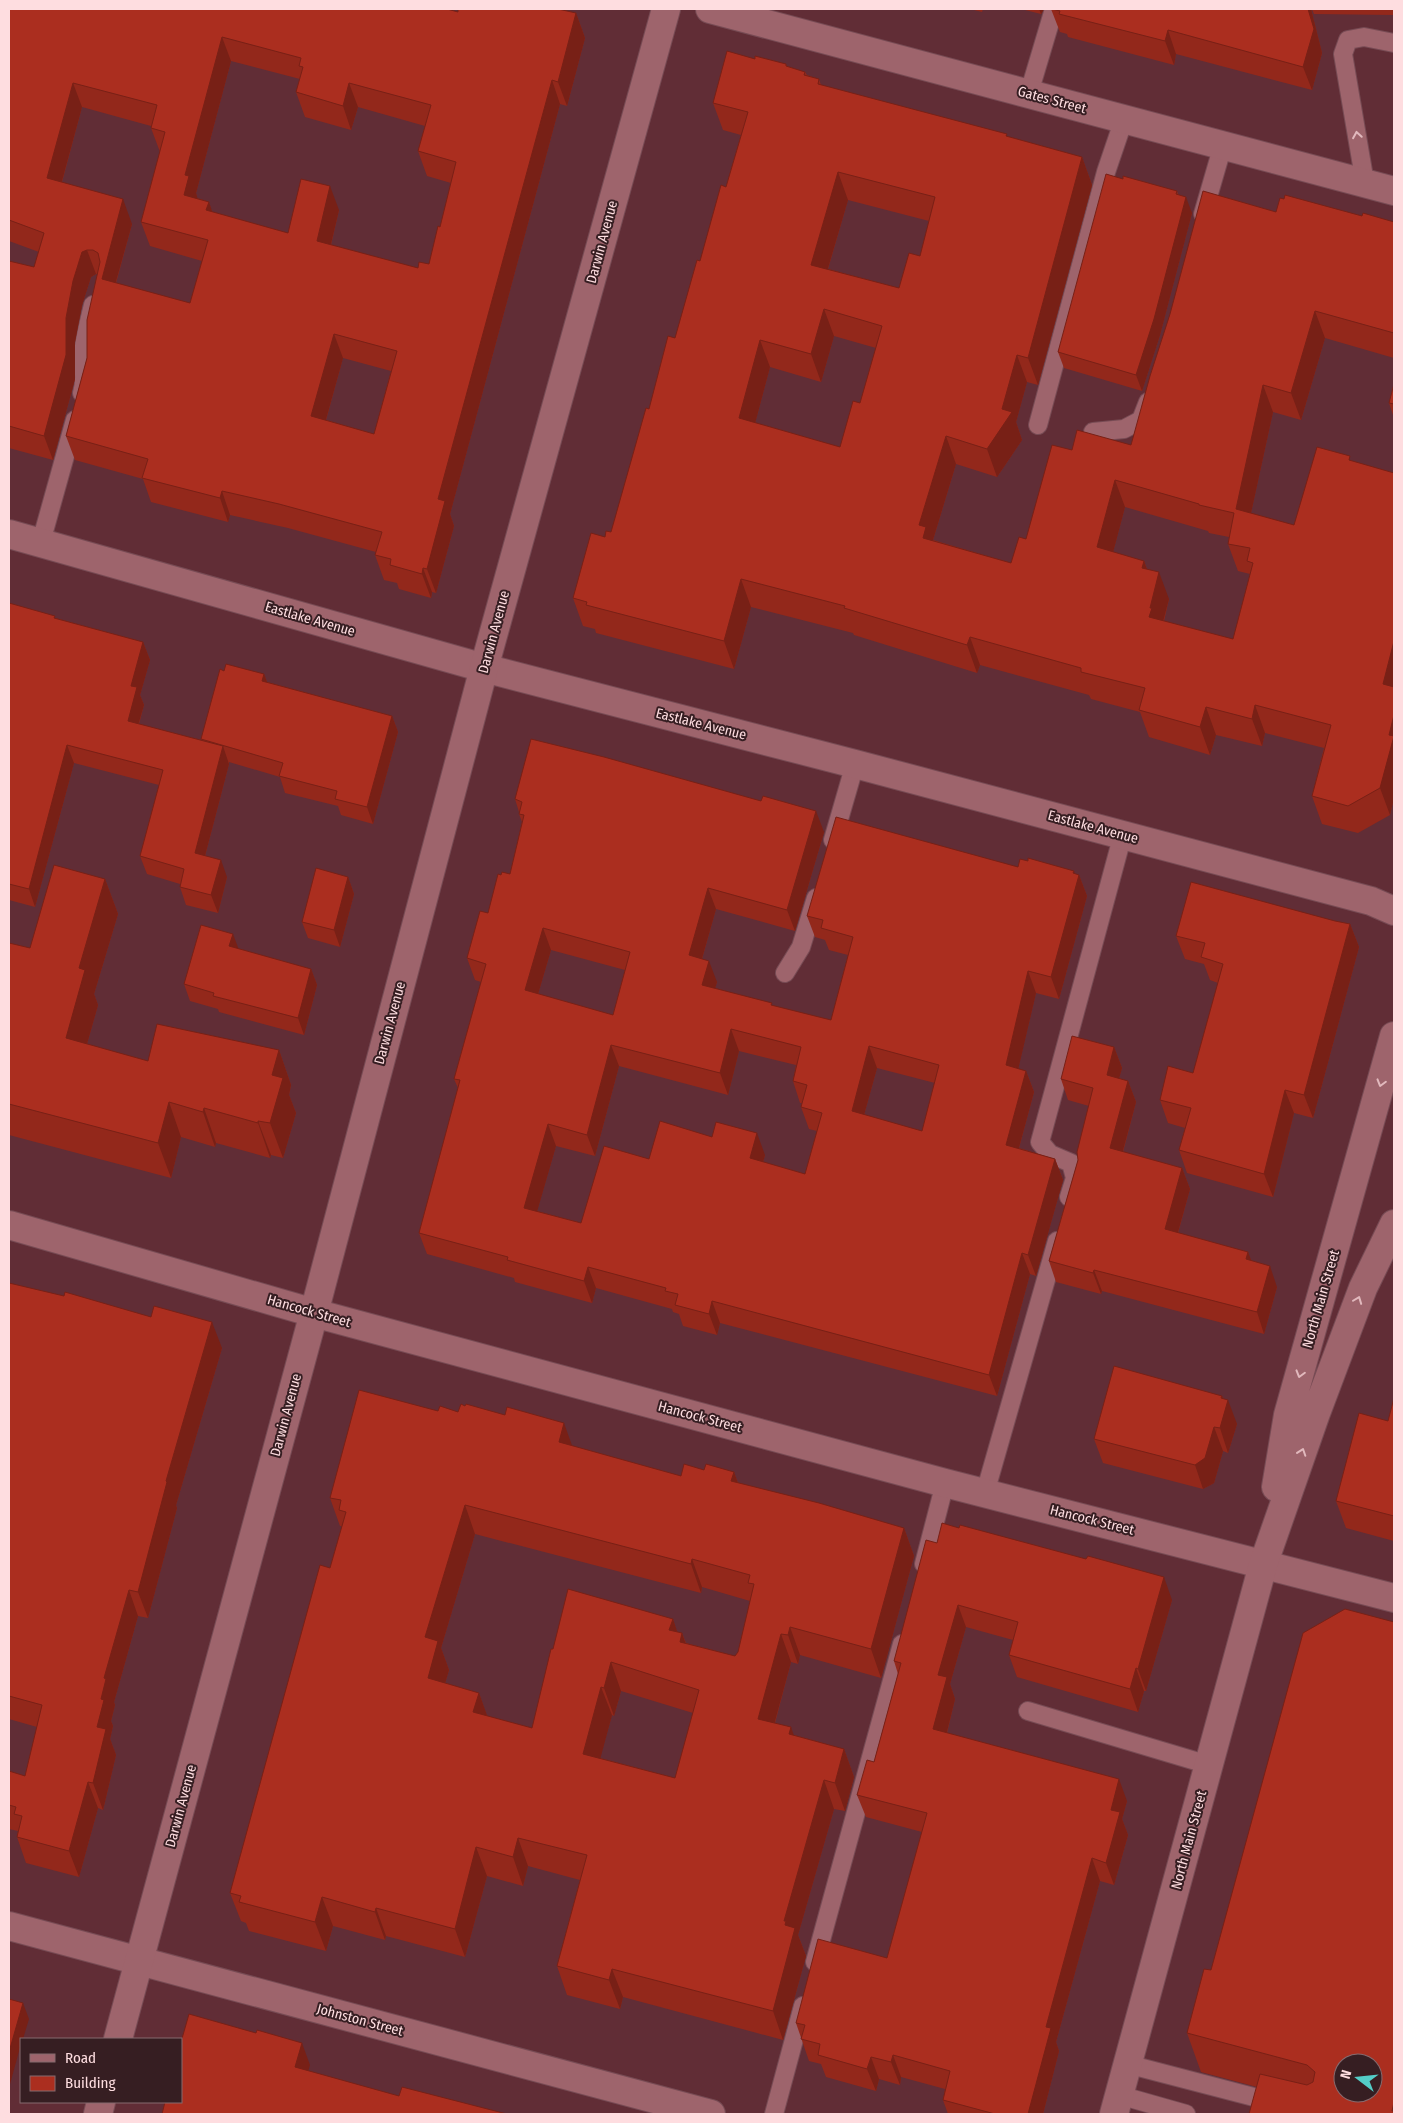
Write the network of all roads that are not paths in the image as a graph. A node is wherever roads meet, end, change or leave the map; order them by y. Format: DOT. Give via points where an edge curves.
graph roads {
  1 [pos="666,9"];
  2 [pos="710,9"];
  3 [pos="1054,9"];
  4 [pos="1394,43"];
  5 [pos="1028,93"];
  6 [pos="1124,119"];
  7 [pos="1223,145"];
  8 [pos="1365,183"];
  9 [pos="1394,191"];
  10 [pos="1198,233"];
  11 [pos="97,293"];
  12 [pos="1155,386"];
  13 [pos="1038,425"];
  14 [pos="1093,432"];
  15 [pos="9,534"];
  16 [pos="40,542"];
  17 [pos="484,668"];
  18 [pos="855,764"];
  19 [pos="1123,834"];
  20 [pos="829,856"];
  21 [pos="820,883"];
  22 [pos="1394,911"];
  23 [pos="785,973"];
  24 [pos="1394,1036"];
  25 [pos="1394,1224"];
  26 [pos="9,1225"];
  27 [pos="314,1313"];
  28 [pos="946,1483"];
  29 [pos="985,1493"];
  30 [pos="1264,1565"];
  31 [pos="920,1578"];
  32 [pos="1394,1598"];
  33 [pos="906,1626"];
  34 [pos="1028,1711"];
  35 [pos="1209,1765"];
  36 [pos="9,1926"];
  37 [pos="139,1961"];
  38 [pos="118,2038"];
  39 [pos="1127,2064"];
  40 [pos="1117,2104"];
  41 [pos="711,2114"];
  42 [pos="774,2114"];
  43 [pos="1186,2114"];
  44 [pos="1319,2114"];
  1 -- 17 [label="street, Darwin Avenue"];
  2 -- 5 [label="street, Gates Street"];
  3 -- 5 [label="lane"];
  8 -- 4 [label="lane, one-way" via="1343,54 1348,40 1364,37"];
  5 -- 6 [label="street, Gates Street"];
  6 -- 7 [label="street, Gates Street"];
  6 -- 13 [label="lane" via="1106,172"];
  7 -- 8 [label="street, Gates Street"];
  7 -- 10 [label="lane"];
  8 -- 9 [label="street, Gates Street"];
  11 -- 16 [label="lane" via="83,355 86,380"];
  12 -- 14 [label="lane" via="1141,420 1124,429"];
  15 -- 16 [label="street, Eastlake Avenue"];
  16 -- 17 [label="street, Eastlake Avenue"];
  17 -- 18 [label="street, Eastlake Avenue"];
  17 -- 27 [label="street, Darwin Avenue"];
  18 -- 19 [label="street, Eastlake Avenue"];
  18 -- 20 [label="lane"];
  19 -- 22 [label="street, Eastlake Avenue" via="1372,901"];
  19 -- 29 [label="lane" via="1040,1142 1050,1154 1071,1163 1075,1178"];
  21 -- 23 [label="lane" via="801,947"];
  24 -- 30 [label="street, North Main Street, one-way" via="1288,1415"];
  30 -- 25 [label="street, North Main Street, one-way" via="1360,1297"];
  26 -- 27 [label="street, Hancock Street"];
  27 -- 28 [label="street, Hancock Street"];
  27 -- 37 [label="street, Darwin Avenue"];
  28 -- 29 [label="street, Hancock Street"];
  28 -- 31 [label="lane"];
  29 -- 30 [label="street, Hancock Street"];
  30 -- 32 [label="street, Hancock Street"];
  30 -- 35 [label="street, North Main Street"];
  33 -- 42 [label="lane"];
  34 -- 35 [label="lane"];
  35 -- 39 [label="street, North Main Street"];
  36 -- 37 [label="street, Johnston Street"];
  37 -- 38 [label="street, Darwin Avenue"];
  37 -- 41 [label="street, Johnston Street"];
  39 -- 40 [label="street, North Main Street"];
  39 -- 44 [label="lane"];
  40 -- 43 [label="lane"];
}
